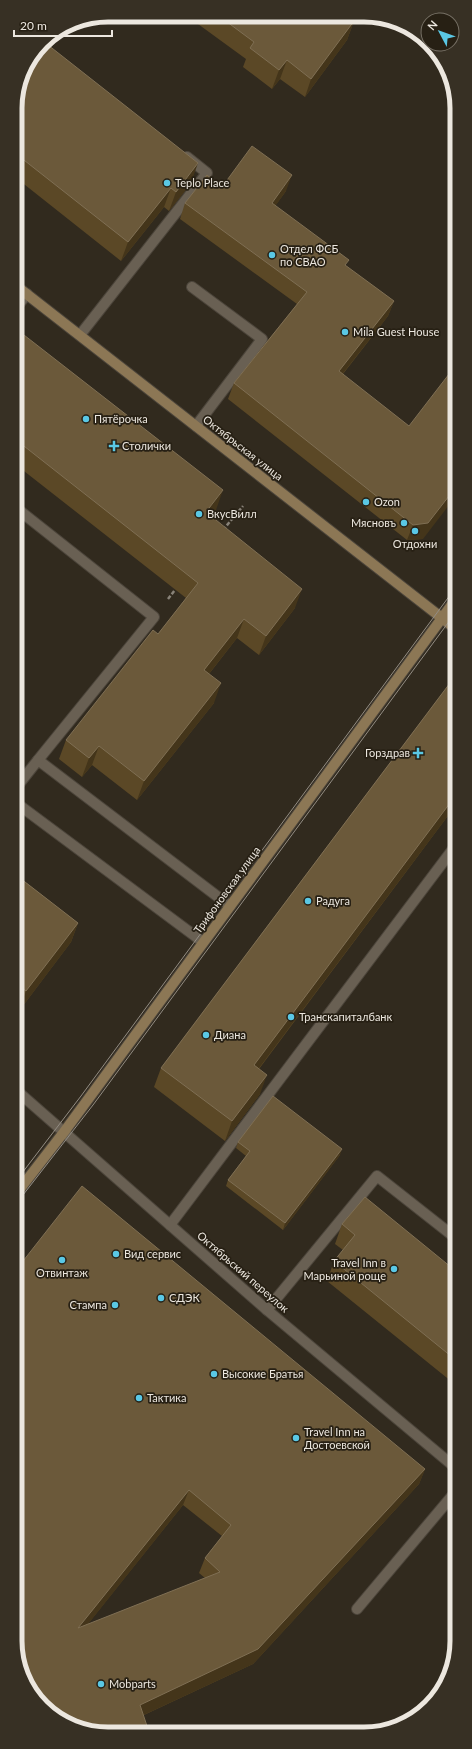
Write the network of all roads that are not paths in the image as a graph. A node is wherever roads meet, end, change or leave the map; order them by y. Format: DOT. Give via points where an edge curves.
graph roads {
  1 [pos="177,149"];
  2 [pos="192,287"];
  3 [pos="22,290"];
  4 [pos="27,294"];
  5 [pos="22,300"];
  6 [pos="80,336"];
  7 [pos="196,426"];
  8 [pos="22,513"];
  9 [pos="450,608"];
  10 [pos="442,619"];
  11 [pos="450,625"];
  12 [pos="38,760"];
  13 [pos="22,781"];
  14 [pos="22,806"];
  15 [pos="450,853"];
  16 [pos="230,906"];
  17 [pos="204,942"];
  18 [pos="22,1095"];
  19 [pos="64,1132"];
  20 [pos="22,1186"];
  21 [pos="170,1225"];
  22 [pos="450,1233"];
  23 [pos="267,1310"];
  24 [pos="450,1462"];
  25 [pos="450,1498"];
  26 [pos="357,1609"];
  1 -- 6 [label="street" via="207,173"];
  2 -- 7 [label="street" via="262,339"];
  3 -- 4 [label="street, Октябрьская улица"];
  4 -- 5 [label="street"];
  4 -- 6 [label="street, Октябрьская улица"];
  6 -- 7 [label="street, Октябрьская улица"];
  7 -- 10 [label="street, Октябрьская улица"];
  8 -- 12 [label="street" via="154,617"];
  9 -- 10 [label="street, Трифоновская улица"];
  10 -- 11 [label="street, Октябрьская улица"];
  10 -- 16 [label="street, Трифоновская улица"];
  12 -- 13 [label="street"];
  12 -- 16 [label="street"];
  14 -- 17 [label="street"];
  15 -- 21 [label="street"];
  16 -- 17 [label="street, Трифоновская улица"];
  17 -- 19 [label="street, Трифоновская улица"];
  18 -- 19 [label="street, Октябрьский переулок"];
  19 -- 20 [label="street, Трифоновская улица"];
  19 -- 21 [label="street, Октябрьский переулок"];
  21 -- 23 [label="street, Октябрьский переулок"];
  22 -- 23 [label="street" via="377,1176"];
  23 -- 24 [label="street, Октябрьский переулок"];
  25 -- 26 [label="street"];
}
